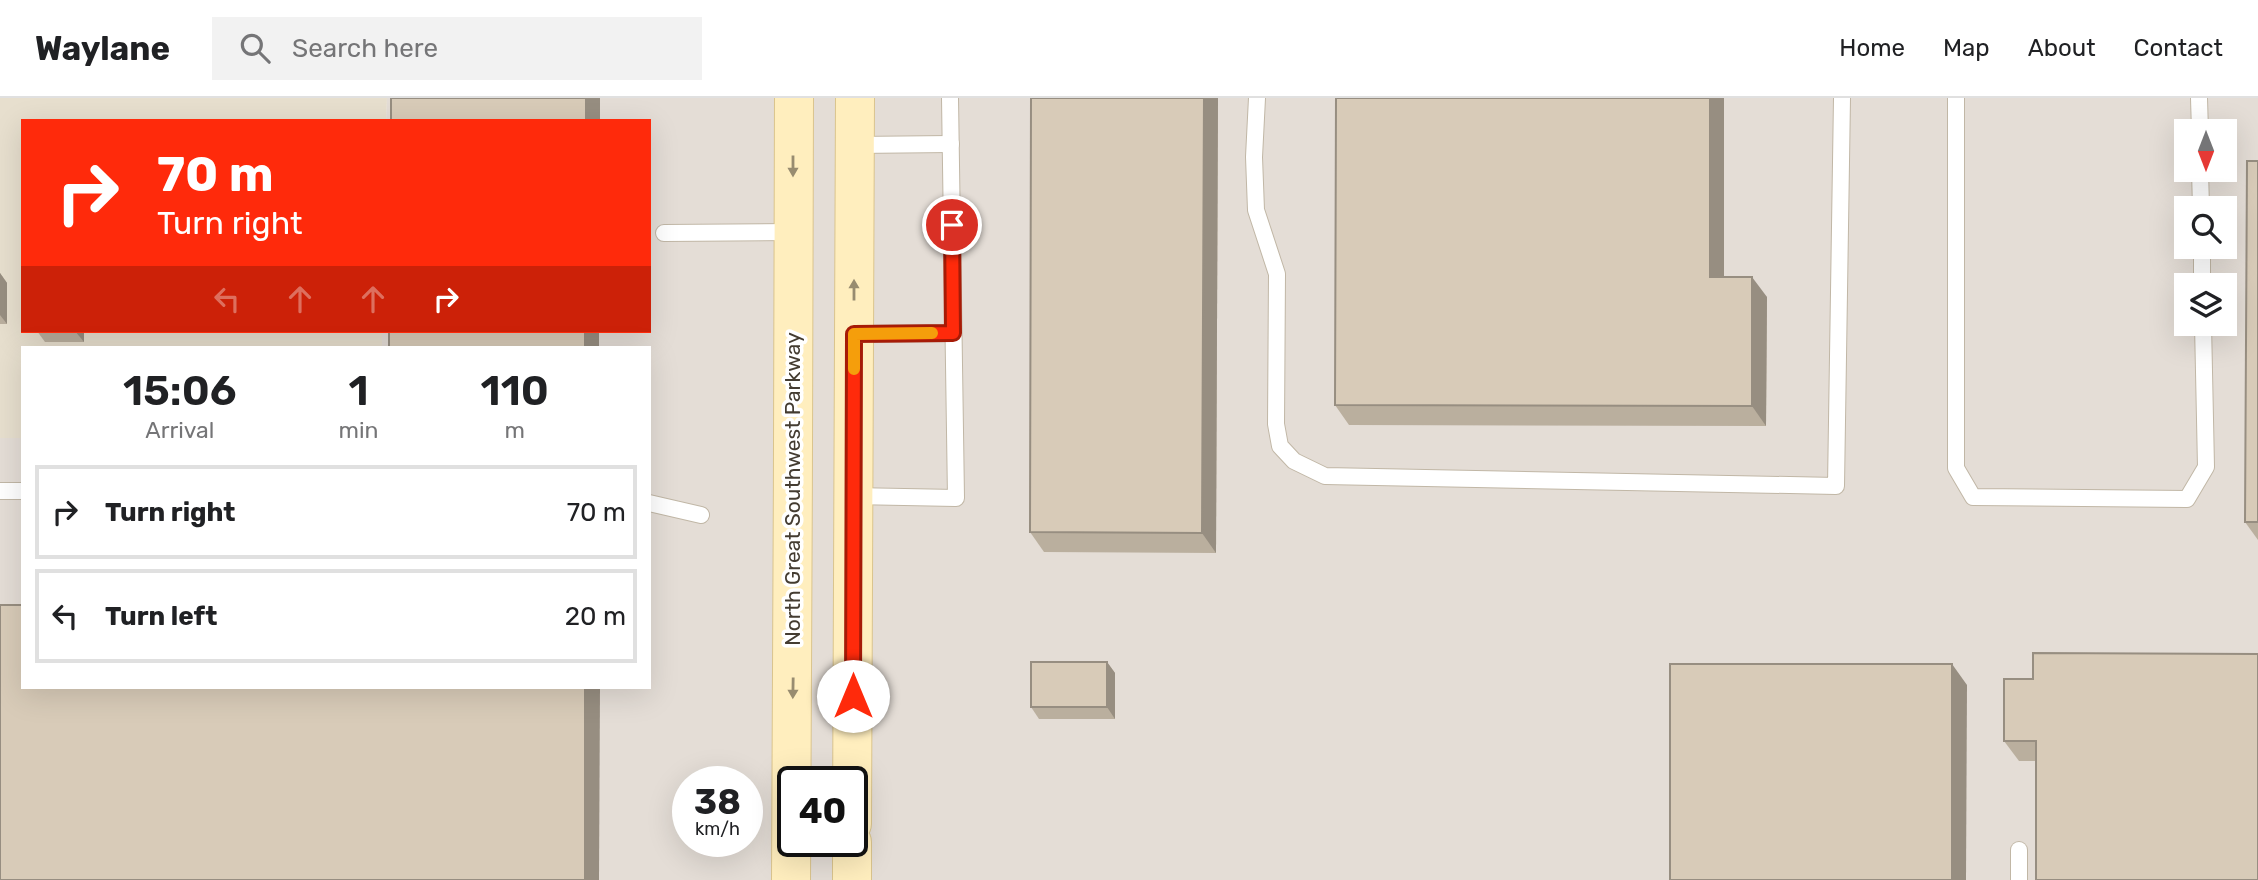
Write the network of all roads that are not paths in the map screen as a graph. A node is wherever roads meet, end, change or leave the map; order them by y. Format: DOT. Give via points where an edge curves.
graph roads {
  1 [pos="794,98"];
  2 [pos="855,98"];
  3 [pos="950,98"];
  4 [pos="1257,98"];
  5 [pos="1842,98"];
  6 [pos="1956,98"];
  7 [pos="2199,98"];
  8 [pos="2200,119"];
  9 [pos="951,144"];
  10 [pos="855,145"];
  11 [pos="793,232"];
  12 [pos="664,233"];
  13 [pos="953,333"];
  14 [pos="2203,336"];
  15 [pos="854,349"];
  16 [pos="793,365"];
  17 [pos="0,491"];
  18 [pos="21,491"];
  19 [pos="852,496"];
  20 [pos="651,503"];
  21 [pos="701,515"];
  22 [pos="852,766"];
  23 [pos="2019,850"];
  24 [pos="852,857"];
  25 [pos="791,880"];
  26 [pos="852,880"];
  27 [pos="2019,880"];
  1 -- 11 [label="street, North Great Southwest Parkway, one-way"];
  2 -- 10 [label="street"];
  3 -- 9 [label="lane"];
  4 -- 5 [label="lane" via="1256,210 1277,274 1276,424 1280,446 1294,461 1325,476 1836,486"];
  6 -- 14 [label="lane" via="1956,468 1973,497 2187,499 2206,467"];
  7 -- 8 [label="lane"];
  9 -- 10 [label="lane"];
  9 -- 13 [label="lane"];
  15 -- 10 [label="street, one-way"];
  11 -- 12 [label="lane"];
  11 -- 16 [label="street, North Great Southwest Parkway"];
  13 -- 15 [label="lane"];
  13 -- 19 [label="lane" via="956,498"];
  15 -- 16 [label="street"];
  15 -- 19 [label="street"];
  16 -- 25 [label="street, North Great Southwest Parkway, one-way"];
  17 -- 18 [label="lane"];
  19 -- 22 [label="street"];
  20 -- 21 [label="lane"];
  23 -- 27 [label="lane"];
  24 -- 26 [label="street"];
}
